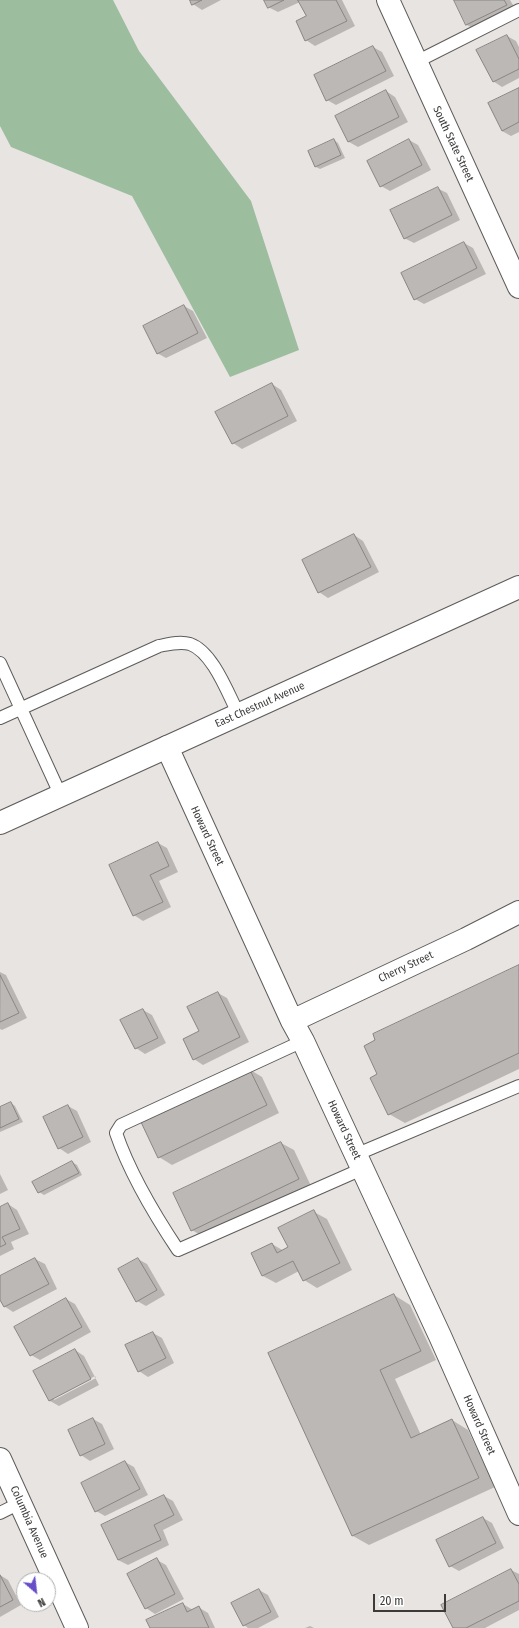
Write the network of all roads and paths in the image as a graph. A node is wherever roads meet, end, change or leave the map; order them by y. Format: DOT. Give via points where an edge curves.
graph roads {
  1 [pos="388,0"];
  2 [pos="519,10"];
  3 [pos="416,62"];
  4 [pos="519,287"];
  5 [pos="519,587"];
  6 [pos="0,663"];
  7 [pos="21,709"];
  8 [pos="239,715"];
  9 [pos="0,718"];
  10 [pos="167,747"];
  11 [pos="60,796"];
  12 [pos="0,823"];
  13 [pos="519,912"];
  14 [pos="292,1021"];
  15 [pos="303,1041"];
  16 [pos="519,1086"];
  17 [pos="358,1162"];
  18 [pos="0,1459"];
  19 [pos="20,1503"];
  20 [pos="0,1513"];
  21 [pos="519,1514"];
  22 [pos="77,1628"];
  1 -- 3 [label="street, South State Street"];
  2 -- 3 [label="lane"];
  3 -- 4 [label="street, South State Street"];
  5 -- 8 [label="street, East Chestnut Avenue"];
  6 -- 7 [label="lane"];
  7 -- 8 [label="lane" via="159,646 175,643 190,644 203,653 213,666"];
  7 -- 9 [label="lane"];
  7 -- 11 [label="lane"];
  8 -- 10 [label="street, East Chestnut Avenue"];
  10 -- 11 [label="street, East Chestnut Avenue"];
  10 -- 14 [label="street, Howard Street"];
  11 -- 12 [label="street, East Chestnut Avenue"];
  13 -- 14 [label="street, Cherry Street"];
  14 -- 15 [label="street, Howard Street"];
  15 -- 17 [label="street, Howard Street"];
  15 -- 17 [label="lane" via="121,1125 116,1133 124,1155 162,1226 178,1250"];
  16 -- 17 [label="lane"];
  17 -- 21 [label="street, Howard Street" via="440,1336"];
  18 -- 19 [label="street, Columbia Avenue"];
  19 -- 20 [label="lane"];
  19 -- 22 [label="street, Columbia Avenue"];
}
